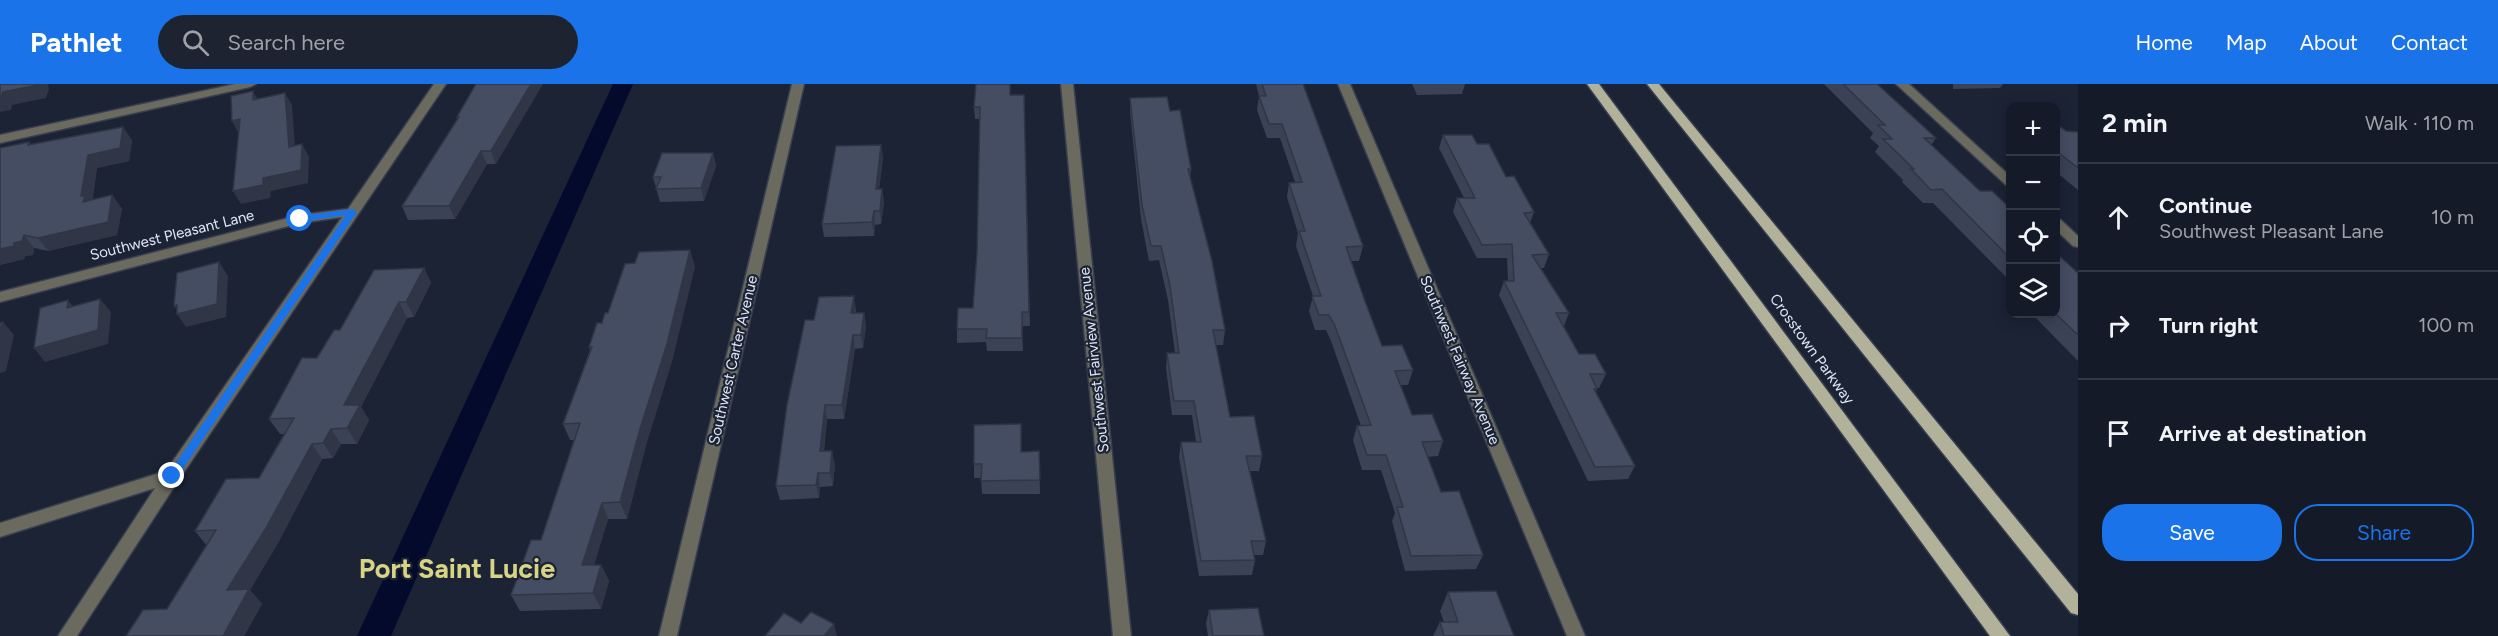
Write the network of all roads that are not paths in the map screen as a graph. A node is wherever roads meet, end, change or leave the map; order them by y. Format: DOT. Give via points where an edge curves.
graph roads {
  1 [pos="250,84"];
  2 [pos="440,84"];
  3 [pos="798,84"];
  4 [pos="1067,84"];
  5 [pos="1344,84"];
  6 [pos="1593,84"];
  7 [pos="1653,84"];
  8 [pos="1902,84"];
  9 [pos="0,139"];
  10 [pos="2006,178"];
  11 [pos="353,212"];
  12 [pos="2060,227"];
  13 [pos="2078,243"];
  14 [pos="0,297"];
  15 [pos="172,476"];
  16 [pos="0,530"];
  17 [pos="2078,607"];
  18 [pos="67,636"];
  19 [pos="668,636"];
  20 [pos="1122,636"];
  21 [pos="1576,636"];
  22 [pos="2001,636"];
  1 -- 9 [label="street"];
  2 -- 11 [label="street"];
  3 -- 19 [label="street, Southwest Carter Avenue"];
  4 -- 20 [label="street, Southwest Fairview Avenue"];
  5 -- 21 [label="street, Southwest Fairway Avenue"];
  6 -- 22 [label="main road, Crosstown Parkway"];
  7 -- 17 [label="main road"];
  8 -- 10 [label="street"];
  11 -- 14 [label="street, Southwest Pleasant Lane" via="300,219"];
  11 -- 15 [label="street"];
  12 -- 13 [label="street"];
  15 -- 16 [label="street"];
  15 -- 18 [label="street"];
}
